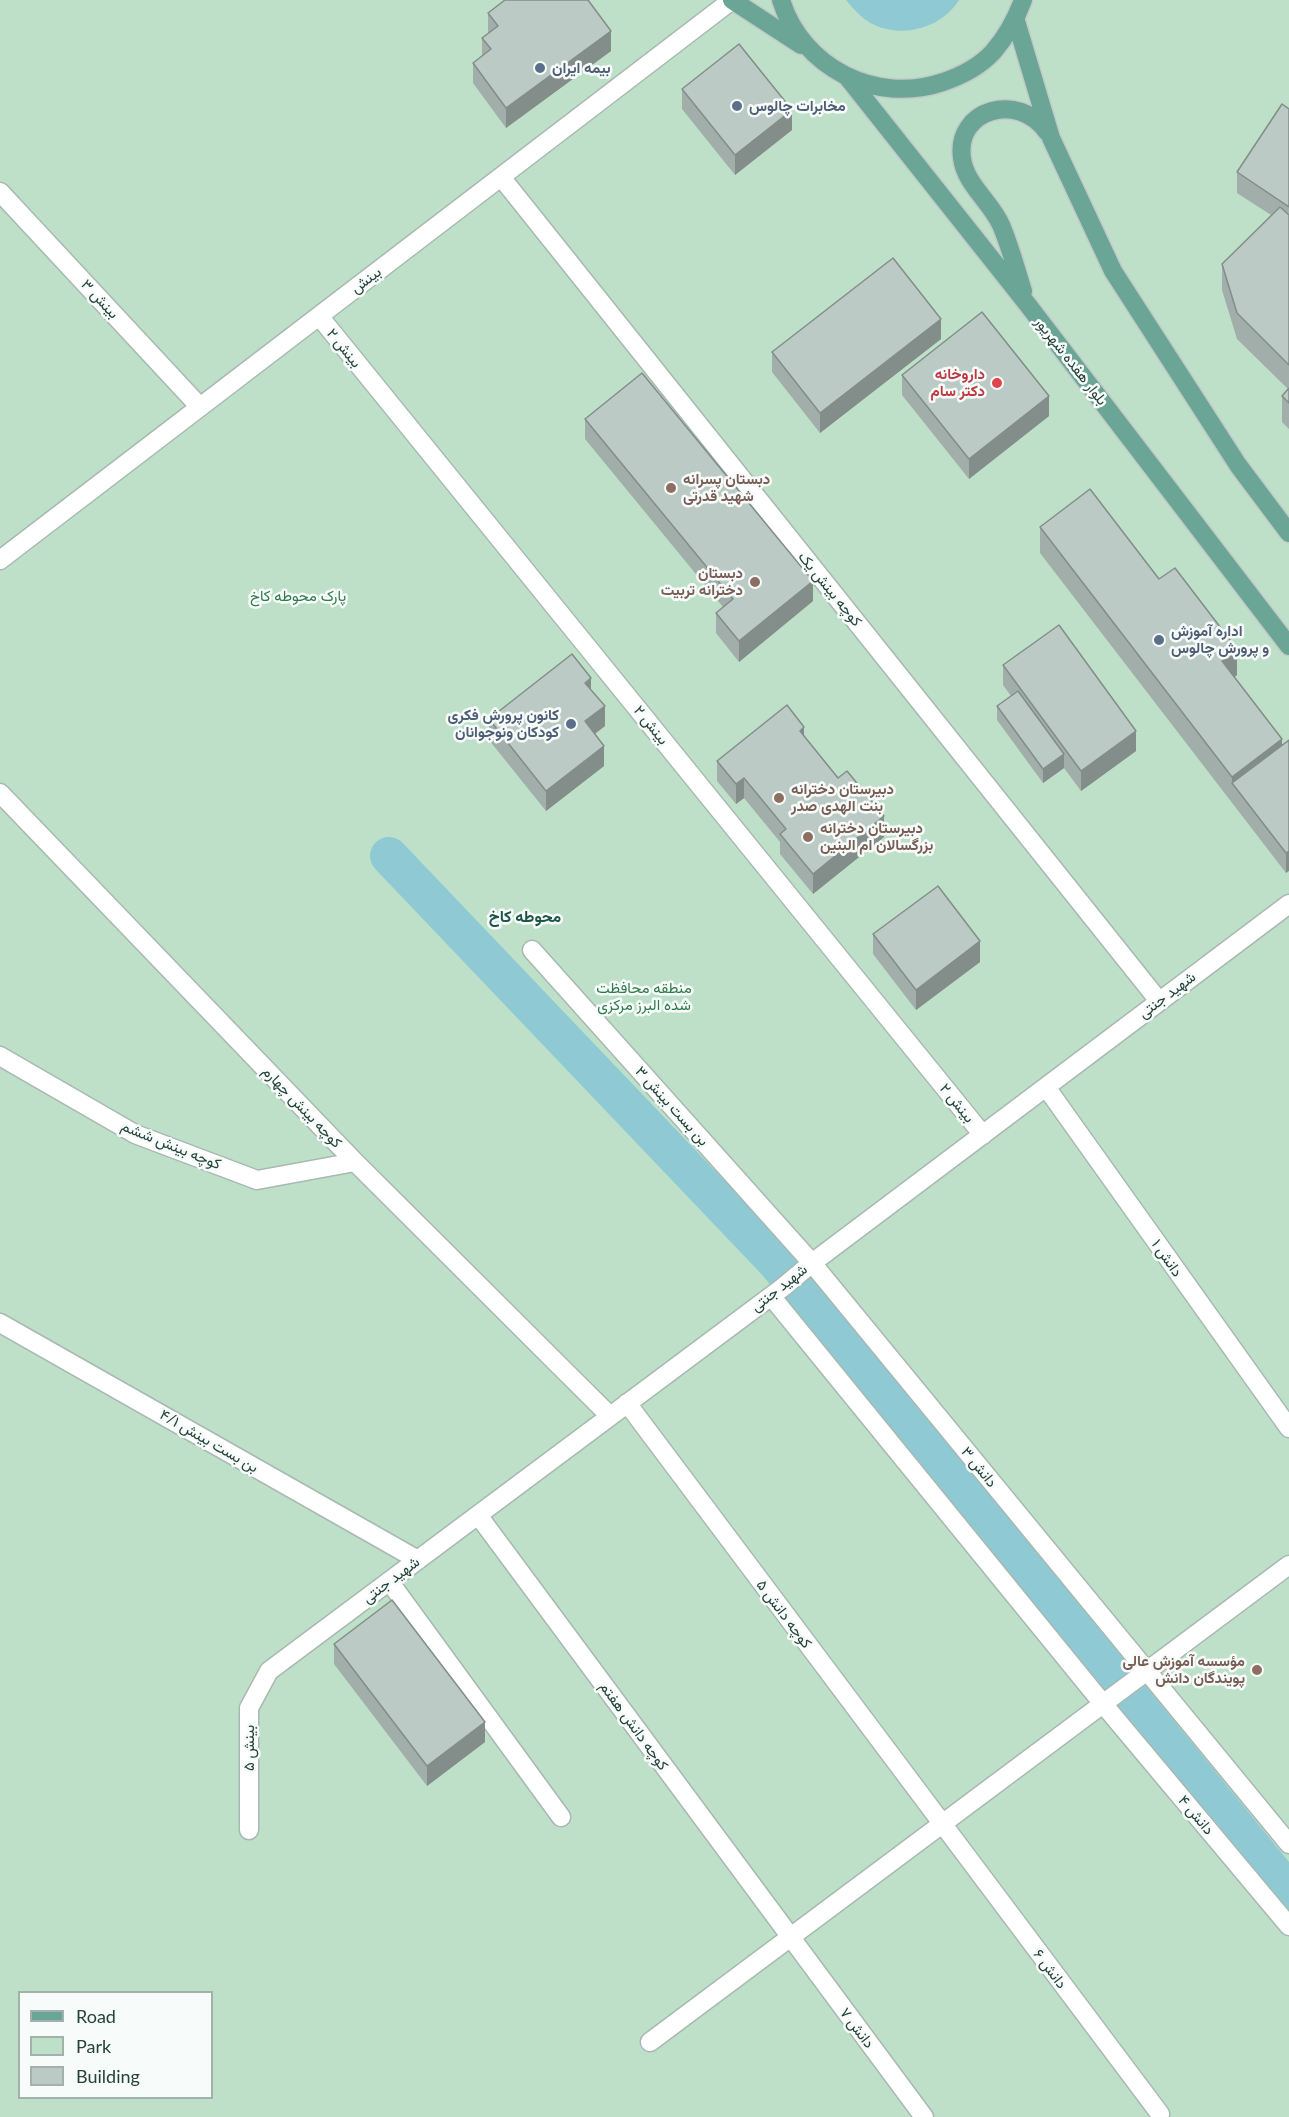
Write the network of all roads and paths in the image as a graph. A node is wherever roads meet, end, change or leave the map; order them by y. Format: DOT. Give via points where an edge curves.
graph roads {
  1 [pos="732,0"];
  2 [pos="781,0"];
  3 [pos="1023,0"];
  4 [pos="1016,21"];
  5 [pos="808,50"];
  6 [pos="848,78"];
  7 [pos="1051,138"];
  8 [pos="501,177"];
  9 [pos="0,192"];
  10 [pos="1028,305"];
  11 [pos="319,316"];
  12 [pos="200,407"];
  13 [pos="1289,534"];
  14 [pos="0,560"];
  15 [pos="1289,646"];
  16 [pos="0,793"];
  17 [pos="1289,903"];
  18 [pos="532,950"];
  19 [pos="1159,1001"];
  20 [pos="0,1056"];
  21 [pos="1046,1087"];
  22 [pos="983,1135"];
  23 [pos="355,1162"];
  24 [pos="805,1268"];
  25 [pos="777,1292"];
  26 [pos="0,1323"];
  27 [pos="627,1403"];
  28 [pos="610,1416"];
  29 [pos="1289,1428"];
  30 [pos="478,1515"];
  31 [pos="418,1560"];
  32 [pos="1289,1565"];
  33 [pos="389,1581"];
  34 [pos="268,1671"];
  35 [pos="1146,1671"];
  36 [pos="1104,1705"];
  37 [pos="561,1817"];
  38 [pos="941,1825"];
  39 [pos="249,1830"];
  40 [pos="1289,1844"];
  41 [pos="1289,1926"];
  42 [pos="790,1938"];
  43 [pos="650,2042"];
  44 [pos="1160,2114"];
  45 [pos="924,2117"];
  1 -- 5 [label="main road"];
  1 -- 8 [label="street, بینش"];
  2 -- 5 [label="main road" via="786,18"];
  3 -- 4 [label="main road"];
  4 -- 6 [label="main road" via="993,53 962,76 925,88 886,89"];
  4 -- 7 [label="main road"];
  5 -- 6 [label="main road"];
  6 -- 10 [label="main road, بلوار هفده شهریور"];
  7 -- 10 [label="main road" via="1033,116 1005,108 978,118 963,142 965,170 1000,224"];
  7 -- 13 [label="main road" via="1113,271 1238,465"];
  8 -- 11 [label="street, بینش"];
  8 -- 19 [label="street, کوچه بینش یک"];
  9 -- 12 [label="street, بینش ۳"];
  10 -- 15 [label="main road, بلوار هفده شهریور"];
  11 -- 12 [label="street, بینش"];
  11 -- 22 [label="street, بینش ۲"];
  12 -- 14 [label="street, بینش"];
  16 -- 23 [label="street, کوچه بینش چهارم"];
  17 -- 19 [label="street, شهید جنتی"];
  18 -- 24 [label="street, بن بست بینش ۳"];
  19 -- 21 [label="street, شهید جنتی"];
  20 -- 23 [label="street, کوچه بینش ششم" via="135,1134 257,1180"];
  21 -- 22 [label="street, شهید جنتی"];
  21 -- 29 [label="street, دانش ۱"];
  22 -- 24 [label="street, شهید جنتی"];
  23 -- 28 [label="street, کوچه بینش چهارم"];
  24 -- 25 [label="street, شهید جنتی"];
  24 -- 35 [label="street, دانش ۳"];
  25 -- 27 [label="street, شهید جنتی"];
  25 -- 36 [label="street"];
  26 -- 31 [label="street, بن بست بینش ۴/۱"];
  27 -- 28 [label="street, شهید جنتی"];
  27 -- 38 [label="street, کوچه دانش ۵"];
  28 -- 30 [label="street, شهید جنتی"];
  30 -- 31 [label="street, شهید جنتی"];
  30 -- 42 [label="street, کوچه دانش هفتم"];
  31 -- 33 [label="street, شهید جنتی"];
  32 -- 35 [label="street"];
  33 -- 34 [label="street, شهید جنتی"];
  33 -- 37 [label="street"];
  34 -- 39 [label="street, بینش ۵" via="249,1708"];
  35 -- 36 [label="street"];
  35 -- 40 [label="street"];
  36 -- 38 [label="street"];
  36 -- 41 [label="street, دانش ۴"];
  38 -- 42 [label="street"];
  38 -- 44 [label="street, دانش ۶"];
  42 -- 43 [label="street"];
  42 -- 45 [label="street, دانش ۷"];
}
